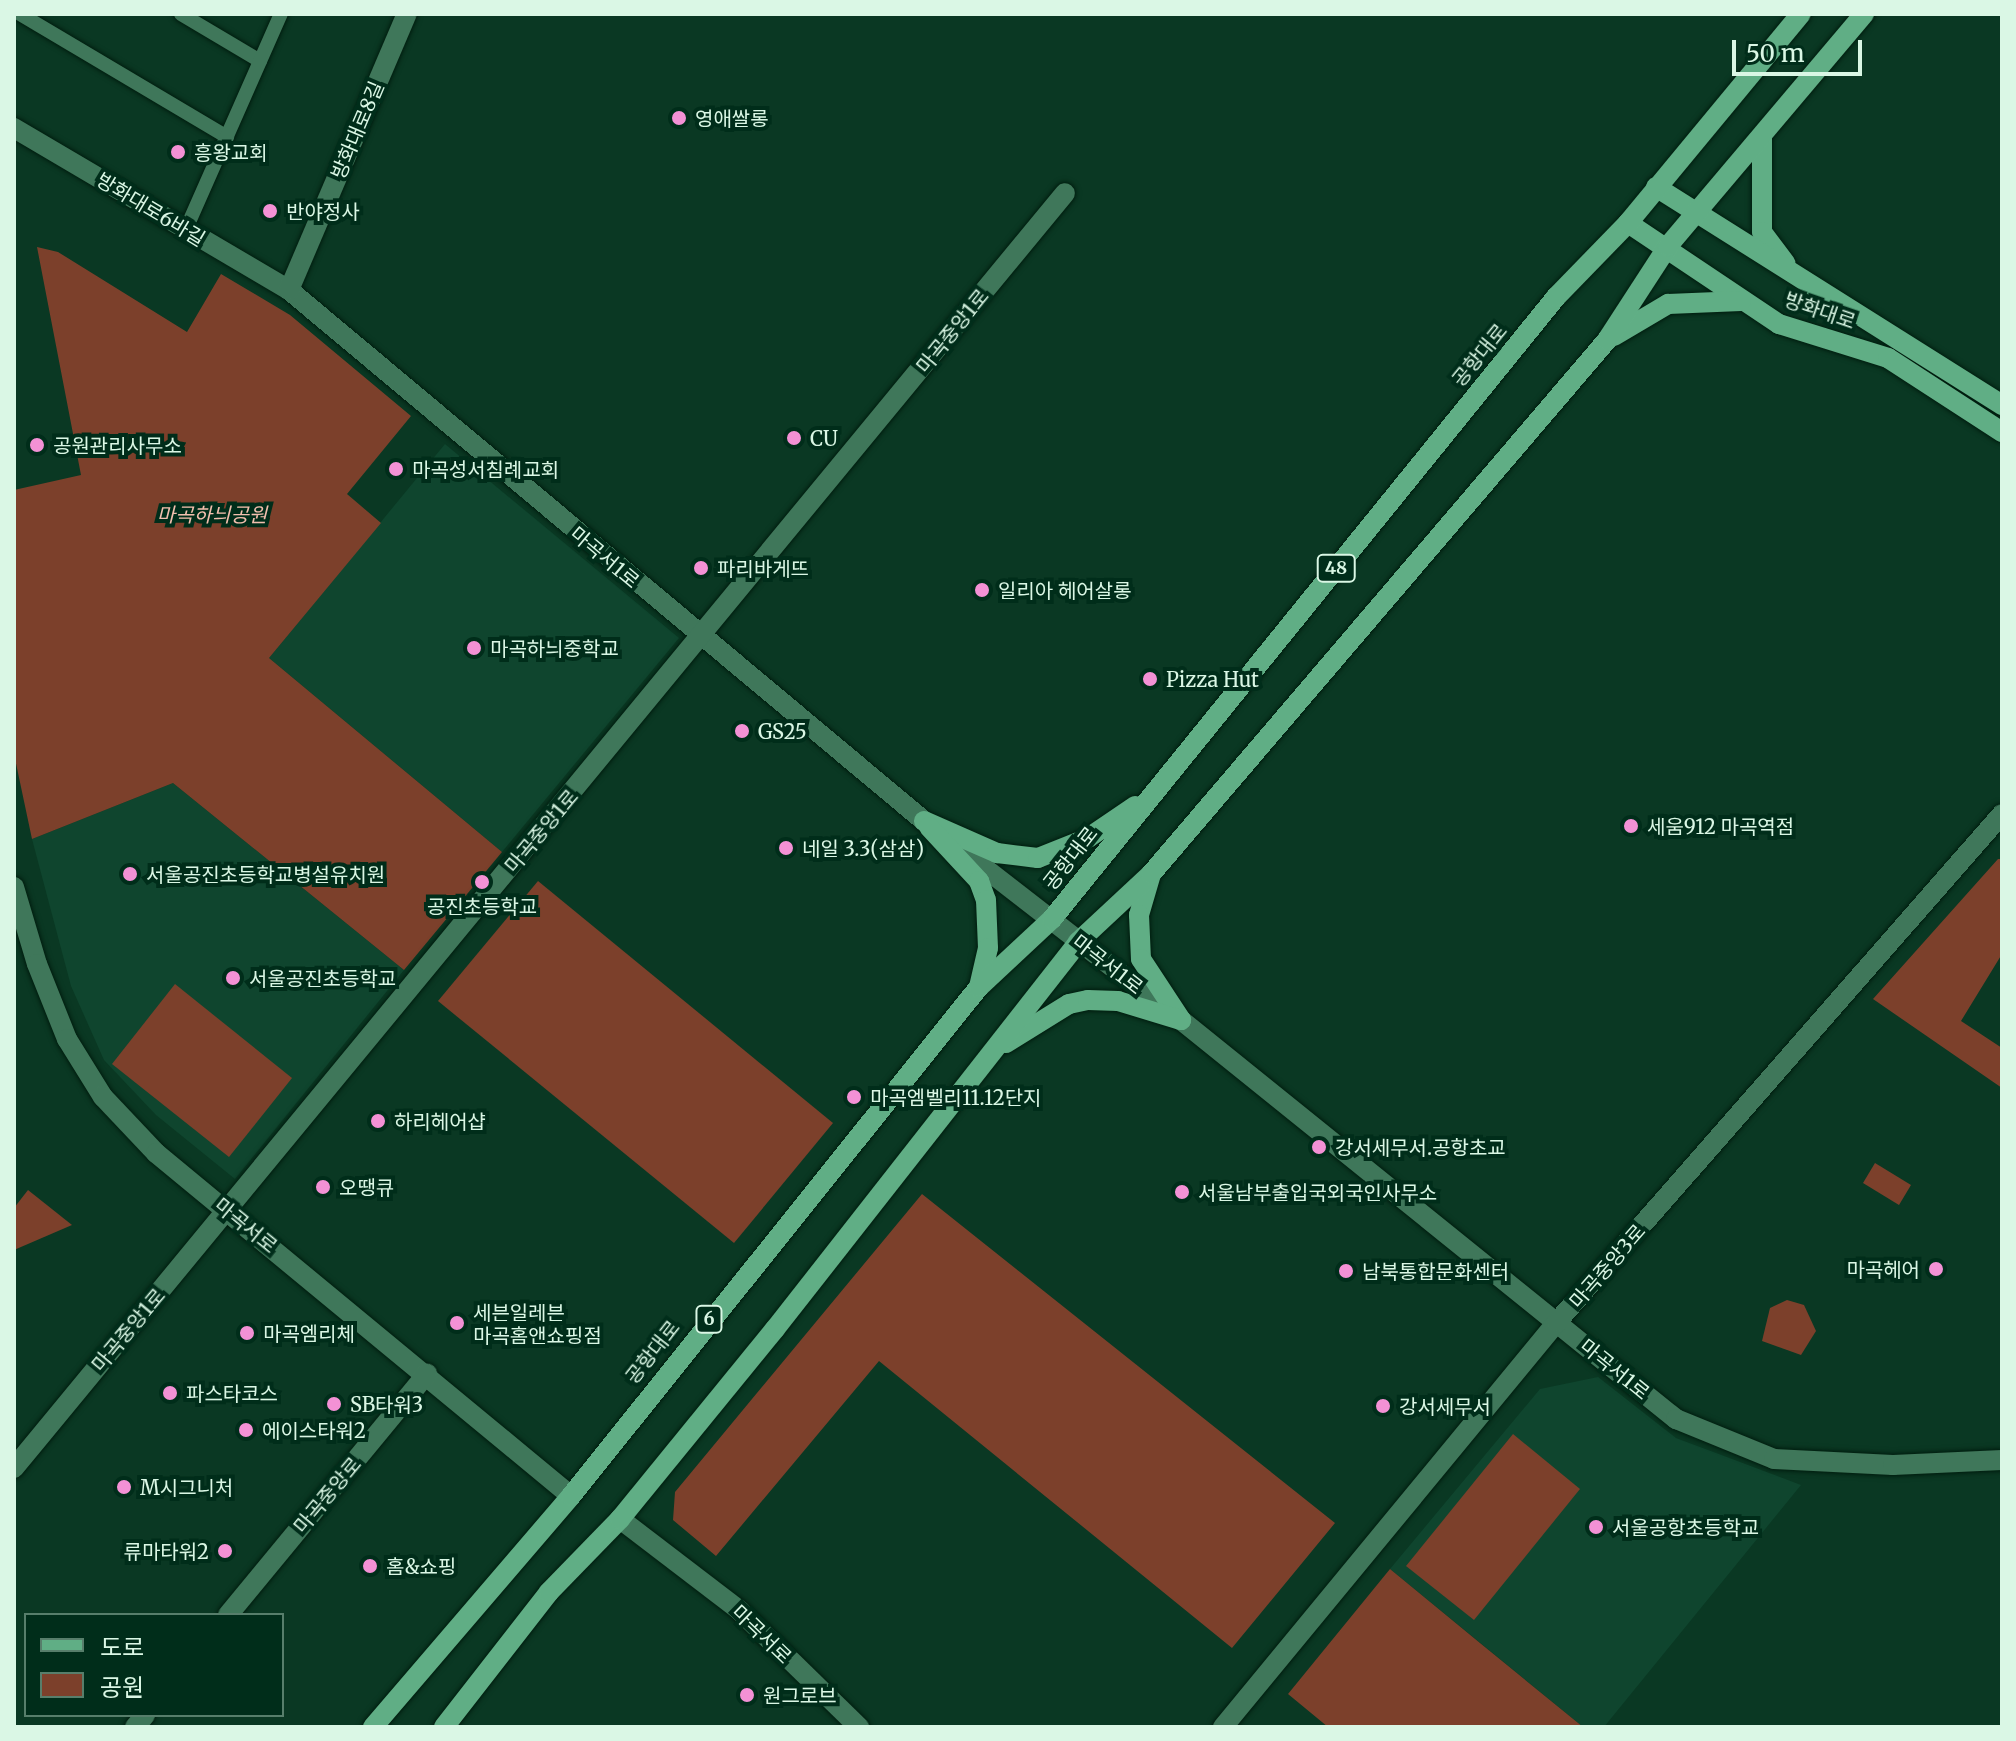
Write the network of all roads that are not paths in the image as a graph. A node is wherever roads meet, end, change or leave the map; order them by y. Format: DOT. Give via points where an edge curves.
graph roads {
  1 [pos="20,14"];
  2 [pos="181,14"];
  3 [pos="281,14"];
  4 [pos="407,14"];
  5 [pos="1801,14"];
  6 [pos="1864,14"];
  7 [pos="47,21"];
  8 [pos="260,61"];
  9 [pos="14,128"];
  10 [pos="1762,136"];
  11 [pos="227,137"];
  12 [pos="1656,187"];
  13 [pos="1065,193"];
  14 [pos="1695,213"];
  15 [pos="1628,223"];
  16 [pos="186,229"];
  17 [pos="1668,246"];
  18 [pos="1792,273"];
  19 [pos="289,290"];
  20 [pos="1741,301"];
  21 [pos="1607,340"];
  22 [pos="2002,405"];
  23 [pos="2002,432"];
  24 [pos="700,638"];
  25 [pos="1150,796"];
  26 [pos="2002,814"];
  27 [pos="924,821"];
  28 [pos="1151,874"];
  29 [pos="14,887"];
  30 [pos="1052,919"];
  31 [pos="1078,942"];
  32 [pos="979,987"];
  33 [pos="1181,1020"];
  34 [pos="992,1052"];
  35 [pos="228,1210"];
  36 [pos="1557,1322"];
  37 [pos="427,1374"];
  38 [pos="2002,1460"];
  39 [pos="14,1468"];
  40 [pos="571,1496"];
  41 [pos="620,1519"];
  42 [pos="230,1613"];
  43 [pos="373,1727"];
  44 [pos="444,1727"];
  45 [pos="859,1727"];
  46 [pos="1223,1727"];
  1 -- 7 [label="street"];
  2 -- 8 [label="street"];
  3 -- 8 [label="street"];
  4 -- 19 [label="street, 방화대로8길"];
  5 -- 12 [label="main road, 공항대로 / 48"];
  6 -- 10 [label="main road"];
  7 -- 11 [label="street"];
  8 -- 11 [label="street"];
  9 -- 16 [label="street, 방화대로6바길 / 6"];
  10 -- 14 [label="main road"];
  10 -- 18 [label="main road" via="1762,232"];
  11 -- 16 [label="street"];
  12 -- 14 [label="main road, 방화대로"];
  12 -- 15 [label="main road, 공항대로 / 48"];
  13 -- 24 [label="street, 마곡중앙1로"];
  14 -- 17 [label="main road"];
  14 -- 18 [label="main road, 방화대로"];
  15 -- 17 [label="main road, 방화대로"];
  15 -- 25 [label="main road, 공항대로 / 48" via="1556,297"];
  16 -- 19 [label="street, 방화대로6바길 / 6"];
  17 -- 20 [label="main road, 방화대로"];
  17 -- 21 [label="main road"];
  18 -- 22 [label="main road, 방화대로"];
  19 -- 24 [label="street, 마곡서1로 / 6"];
  20 -- 21 [label="main road" via="1668,304"];
  20 -- 23 [label="main road, 방화대로" via="1779,324 1888,358"];
  21 -- 28 [label="main road"];
  24 -- 27 [label="street, 마곡서1로 / 6"];
  24 -- 35 [label="street, 마곡중앙1로"];
  25 -- 27 [label="main road" via="1088,838 1038,858 997,853"];
  25 -- 30 [label="main road, 공항대로 / 48"];
  26 -- 36 [label="street, 마곡중앙3로"];
  27 -- 30 [label="street, 마곡서1로 / 6"];
  27 -- 32 [label="main road, 6" via="979,881 986,900 988,948"];
  28 -- 31 [label="main road"];
  28 -- 33 [label="main road" via="1139,915 1141,959"];
  29 -- 35 [label="street, 마곡서로" via="67,1039 103,1097 156,1153"];
  30 -- 31 [label="street, 마곡서1로 / 6"];
  30 -- 32 [label="main road, 공항대로 / 6"];
  31 -- 33 [label="street, 마곡서1로"];
  31 -- 34 [label="main road"];
  32 -- 40 [label="main road, 공항대로 / 6"];
  33 -- 34 [label="main road" via="1118,1001 1088,1000 1069,1004"];
  33 -- 36 [label="street, 마곡서1로"];
  34 -- 41 [label="main road"];
  35 -- 37 [label="street, 마곡서로"];
  35 -- 39 [label="street, 마곡중앙1로"];
  36 -- 38 [label="street, 마곡서1로" via="1676,1419 1738,1448 1774,1459 1811,1462"];
  36 -- 46 [label="street, 마곡중앙3로"];
  37 -- 40 [label="street, 마곡서로"];
  37 -- 42 [label="street, 마곡중앙로"];
  40 -- 43 [label="main road, 공항대로 / 6"];
  41 -- 44 [label="main road" via="549,1592"];
  41 -- 45 [label="street, 마곡서로" via="739,1610"];
}
